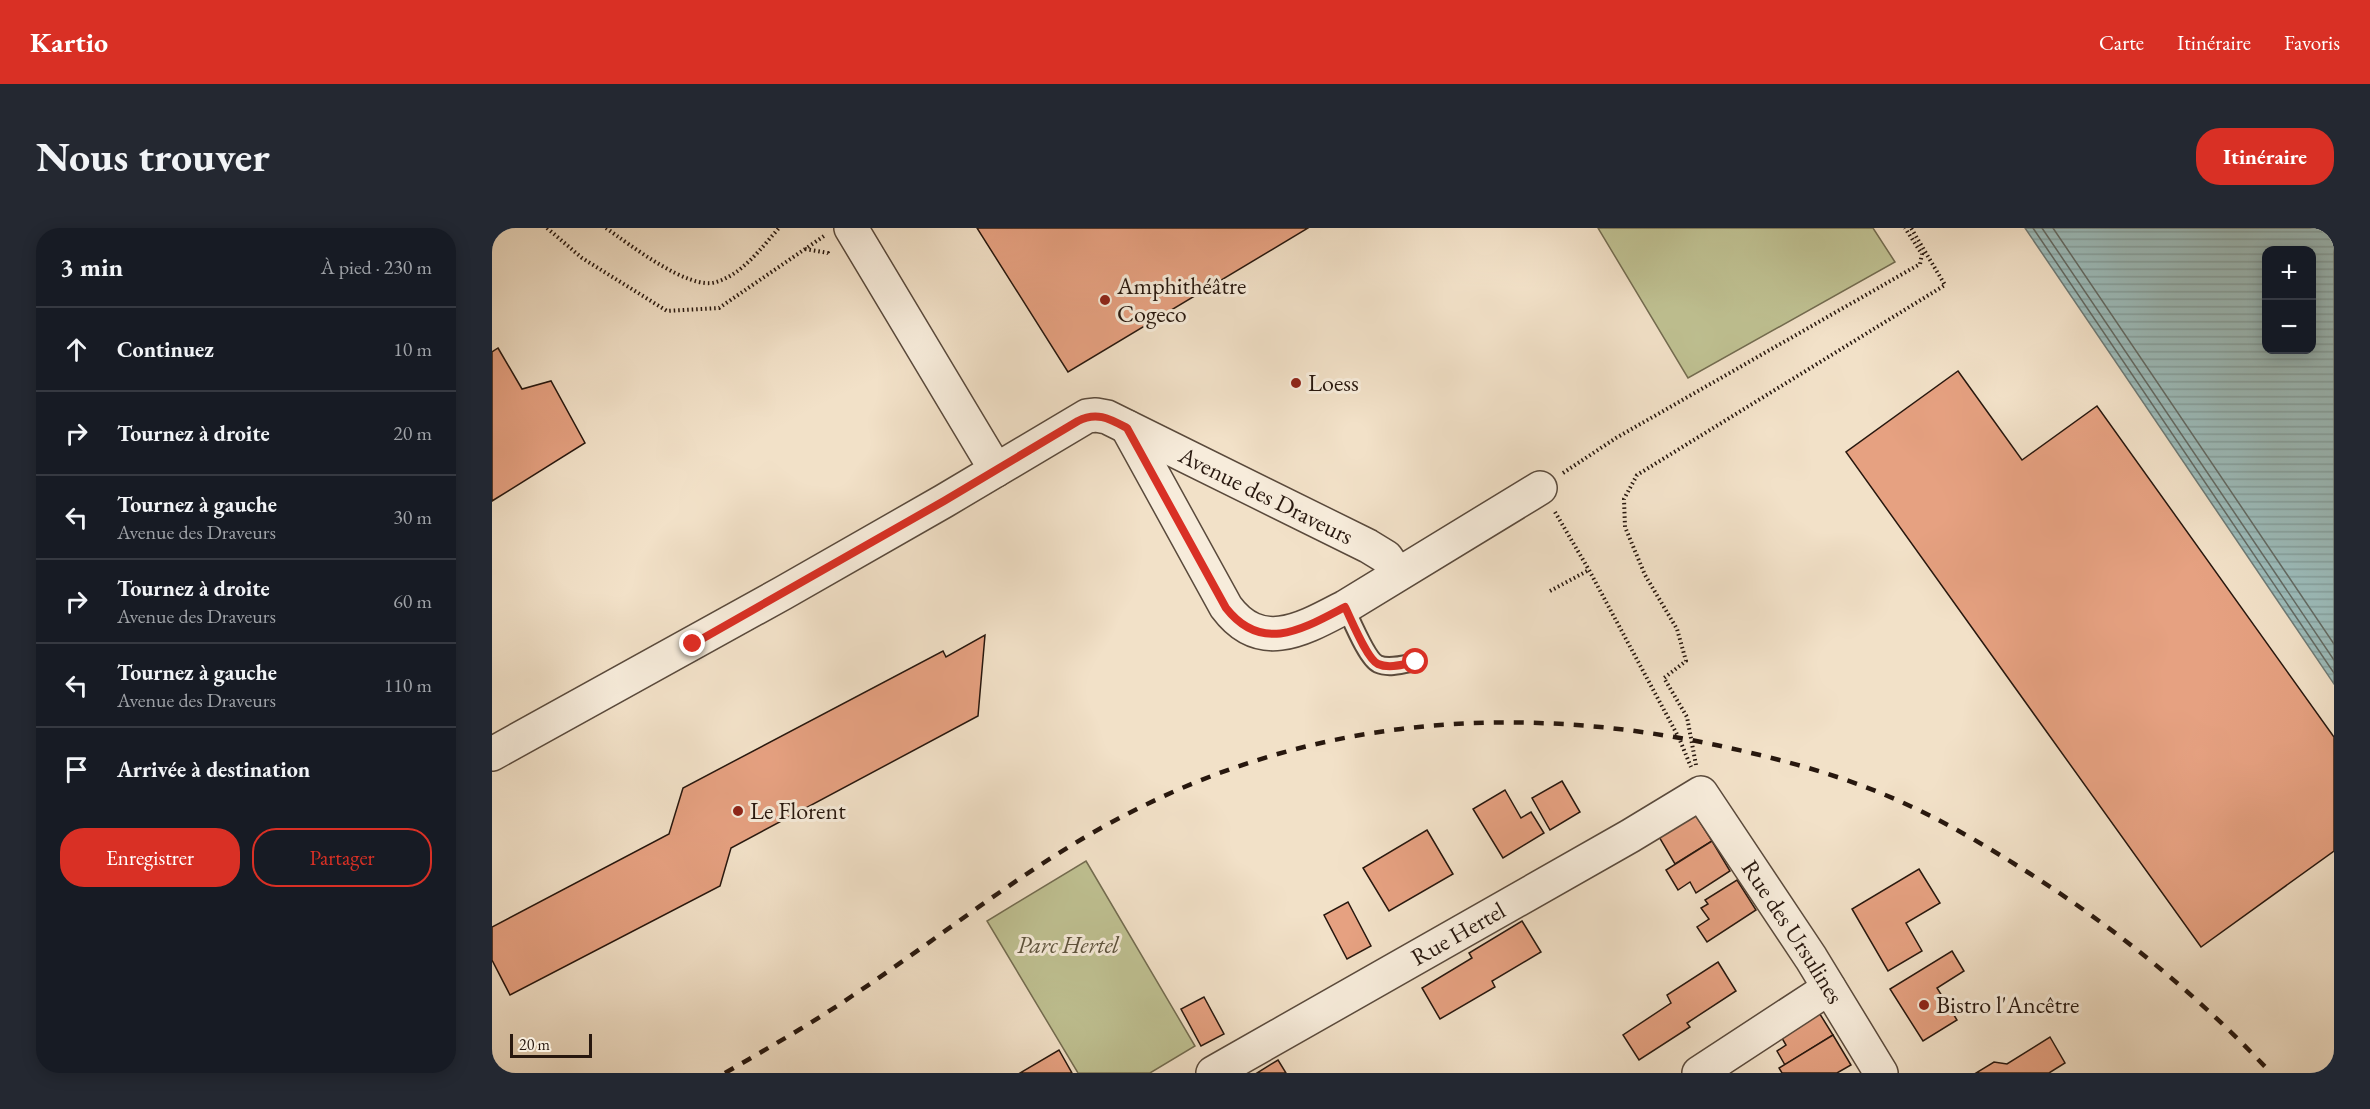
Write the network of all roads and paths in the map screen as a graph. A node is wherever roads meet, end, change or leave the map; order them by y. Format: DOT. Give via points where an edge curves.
graph roads {
  1 [pos="547,228"];
  2 [pos="606,228"];
  3 [pos="779,228"];
  4 [pos="851,228"];
  5 [pos="1905,228"];
  6 [pos="1911,228"];
  7 [pos="805,249"];
  8 [pos="1127,428"];
  9 [pos="996,470"];
  10 [pos="1546,497"];
  11 [pos="1589,570"];
  12 [pos="1397,573"];
  13 [pos="1550,591"];
  14 [pos="1345,607"];
  15 [pos="1416,662"];
  16 [pos="492,754"];
  17 [pos="1701,793"];
  18 [pos="1829,988"];
  19 [pos="1213,1073"];
  20 [pos="1699,1073"];
  21 [pos="1881,1073"];
  1 -- 7 [label="path" via="582,258 667,311 719,308"];
  2 -- 3 [label="path" via="683,279 715,283 747,265"];
  4 -- 9 [label="street"];
  5 -- 10 [label="path" via="1922,254 1920,264 1616,438"];
  6 -- 17 [label="path" via="1945,285 1637,475 1624,499 1625,527 1645,575 1677,629 1686,661 1664,678 1688,717"];
  8 -- 9 [label="street, Avenue des Draveurs" via="1107,417 1087,416"];
  8 -- 12 [label="street, Avenue des Draveurs" via="1368,546 1386,557"];
  8 -- 14 [label="street, Avenue des Draveurs" via="1226,608 1238,622 1262,633 1281,633 1313,624"];
  9 -- 16 [label="street, Avenue des Draveurs"];
  10 -- 11 [label="path"];
  10 -- 12 [label="street, Avenue des Draveurs"];
  11 -- 13 [label="path"];
  11 -- 17 [label="path" via="1679,738"];
  12 -- 14 [label="street, Avenue des Draveurs"];
  14 -- 15 [label="lane" via="1377,664"];
  17 -- 18 [label="street, Rue des Ursulines"];
  17 -- 19 [label="street, Rue Hertel"];
  18 -- 20 [label="street"];
  18 -- 21 [label="street, Rue des Ursulines"];
}
